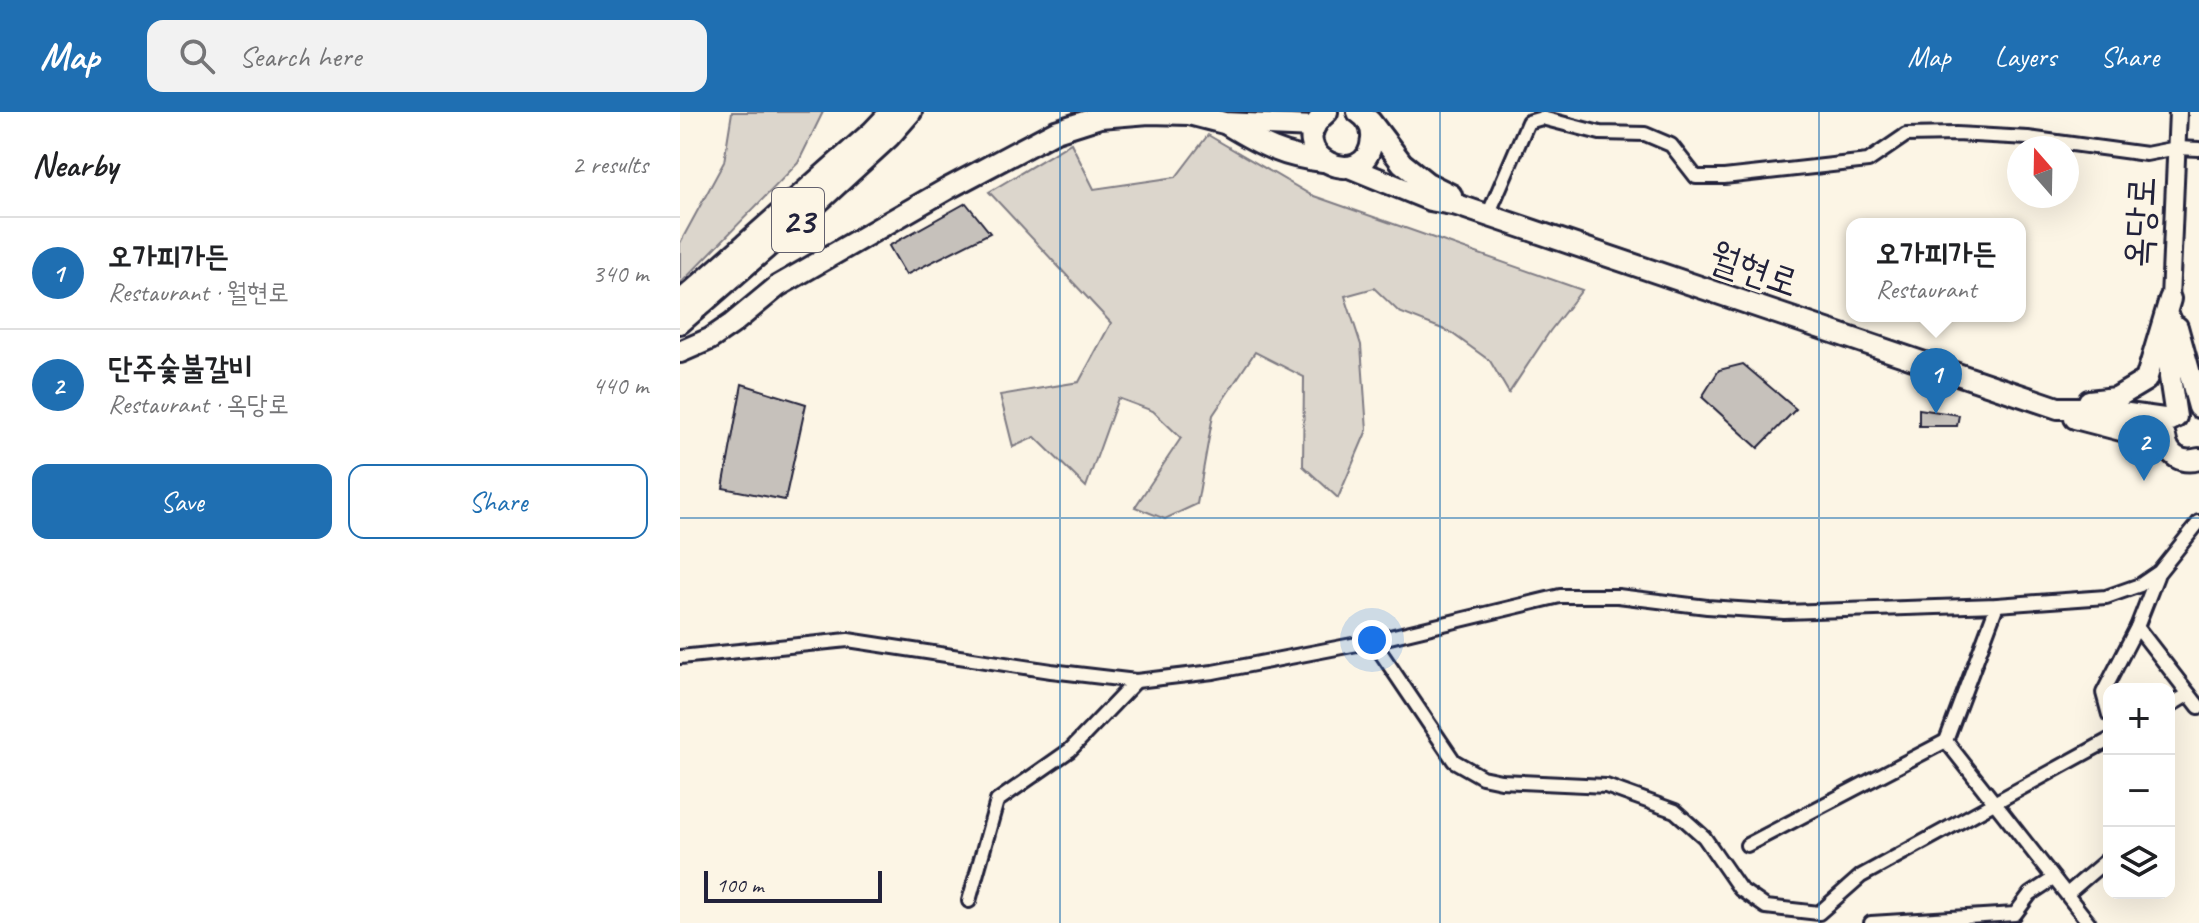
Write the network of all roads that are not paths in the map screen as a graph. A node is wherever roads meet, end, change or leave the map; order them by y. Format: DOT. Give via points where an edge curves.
graph roads {
  1 [pos="891,112"];
  2 [pos="911,112"];
  3 [pos="2178,112"];
  4 [pos="1323,116"];
  5 [pos="1366,116"];
  6 [pos="1224,123"];
  7 [pos="2177,148"];
  8 [pos="2199,149"];
  9 [pos="1323,161"];
  10 [pos="1349,167"];
  11 [pos="1457,205"];
  12 [pos="1488,215"];
  13 [pos="2170,299"];
  14 [pos="680,302"];
  15 [pos="680,323"];
  16 [pos="680,352"];
  17 [pos="2199,407"];
  18 [pos="2058,408"];
  19 [pos="2199,415"];
  20 [pos="2174,418"];
  21 [pos="2182,456"];
  22 [pos="2199,477"];
  23 [pos="2199,522"];
  24 [pos="2159,572"];
  25 [pos="1997,605"];
  26 [pos="2137,627"];
  27 [pos="1373,641"];
  28 [pos="680,657"];
  29 [pos="1136,681"];
  30 [pos="2108,683"];
  31 [pos="2189,694"];
  32 [pos="2175,702"];
  33 [pos="2199,707"];
  34 [pos="1946,741"];
  35 [pos="2103,743"];
  36 [pos="1997,803"];
  37 [pos="1747,845"];
  38 [pos="2103,863"];
  39 [pos="2053,879"];
  40 [pos="2067,894"];
  41 [pos="969,901"];
  42 [pos="1819,918"];
  43 [pos="1871,923"];
  44 [pos="2089,923"];
  1 -- 14 [label="main road, 23"];
  2 -- 15 [label="main road, 23"];
  3 -- 7 [label="street, 옥당로"];
  4 -- 6 [label="main road"];
  4 -- 9 [label="main road" via="1313,146"];
  5 -- 10 [label="main road" via="1369,151"];
  5 -- 11 [label="main road" via="1402,163 1451,195"];
  6 -- 9 [label="main road" via="1265,147"];
  6 -- 16 [label="main road" via="1189,114 1149,113 1100,117 1056,131 778,286 710,339"];
  7 -- 8 [label="street, 옥당로"];
  7 -- 12 [label="street" via="2146,154 2028,138 1906,135 1868,161 1696,177 1671,145 1645,134 1600,133 1542,118 1528,122"];
  7 -- 13 [label="street, 옥당로"];
  9 -- 10 [label="main road"];
  10 -- 11 [label="main road" via="1430,200"];
  11 -- 12 [label="main road, 월현로"];
  12 -- 18 [label="main road, 월현로"];
  13 -- 17 [label="main road"];
  13 -- 18 [label="main road" via="2146,380 2116,398"];
  13 -- 20 [label="main road"];
  18 -- 20 [label="main road, 월현로"];
  18 -- 21 [label="main road" via="2072,417 2144,436"];
  19 -- 20 [label="main road, 월현로"];
  20 -- 21 [label="main road" via="2165,434"];
  21 -- 22 [label="main road"];
  23 -- 24 [label="street"];
  24 -- 25 [label="street" via="2106,597"];
  24 -- 26 [label="street"];
  25 -- 27 [label="street" via="1784,612 1618,596 1560,596"];
  25 -- 34 [label="street"];
  26 -- 30 [label="street"];
  26 -- 31 [label="street"];
  27 -- 29 [label="street"];
  27 -- 42 [label="street" via="1454,761 1482,777 1606,786 1675,811 1704,837 1740,889 1766,907"];
  28 -- 29 [label="street" via="848,640"];
  29 -- 41 [label="street" via="1070,750 997,801"];
  31 -- 32 [label="street"];
  31 -- 33 [label="street"];
  34 -- 36 [label="street"];
  34 -- 37 [label="street"];
  35 -- 36 [label="street"];
  36 -- 39 [label="street"];
  36 -- 42 [label="street" via="1861,876"];
  38 -- 40 [label="street"];
  39 -- 40 [label="street"];
  39 -- 43 [label="street" via="2030,894 2015,914"];
  40 -- 44 [label="street"];
}
